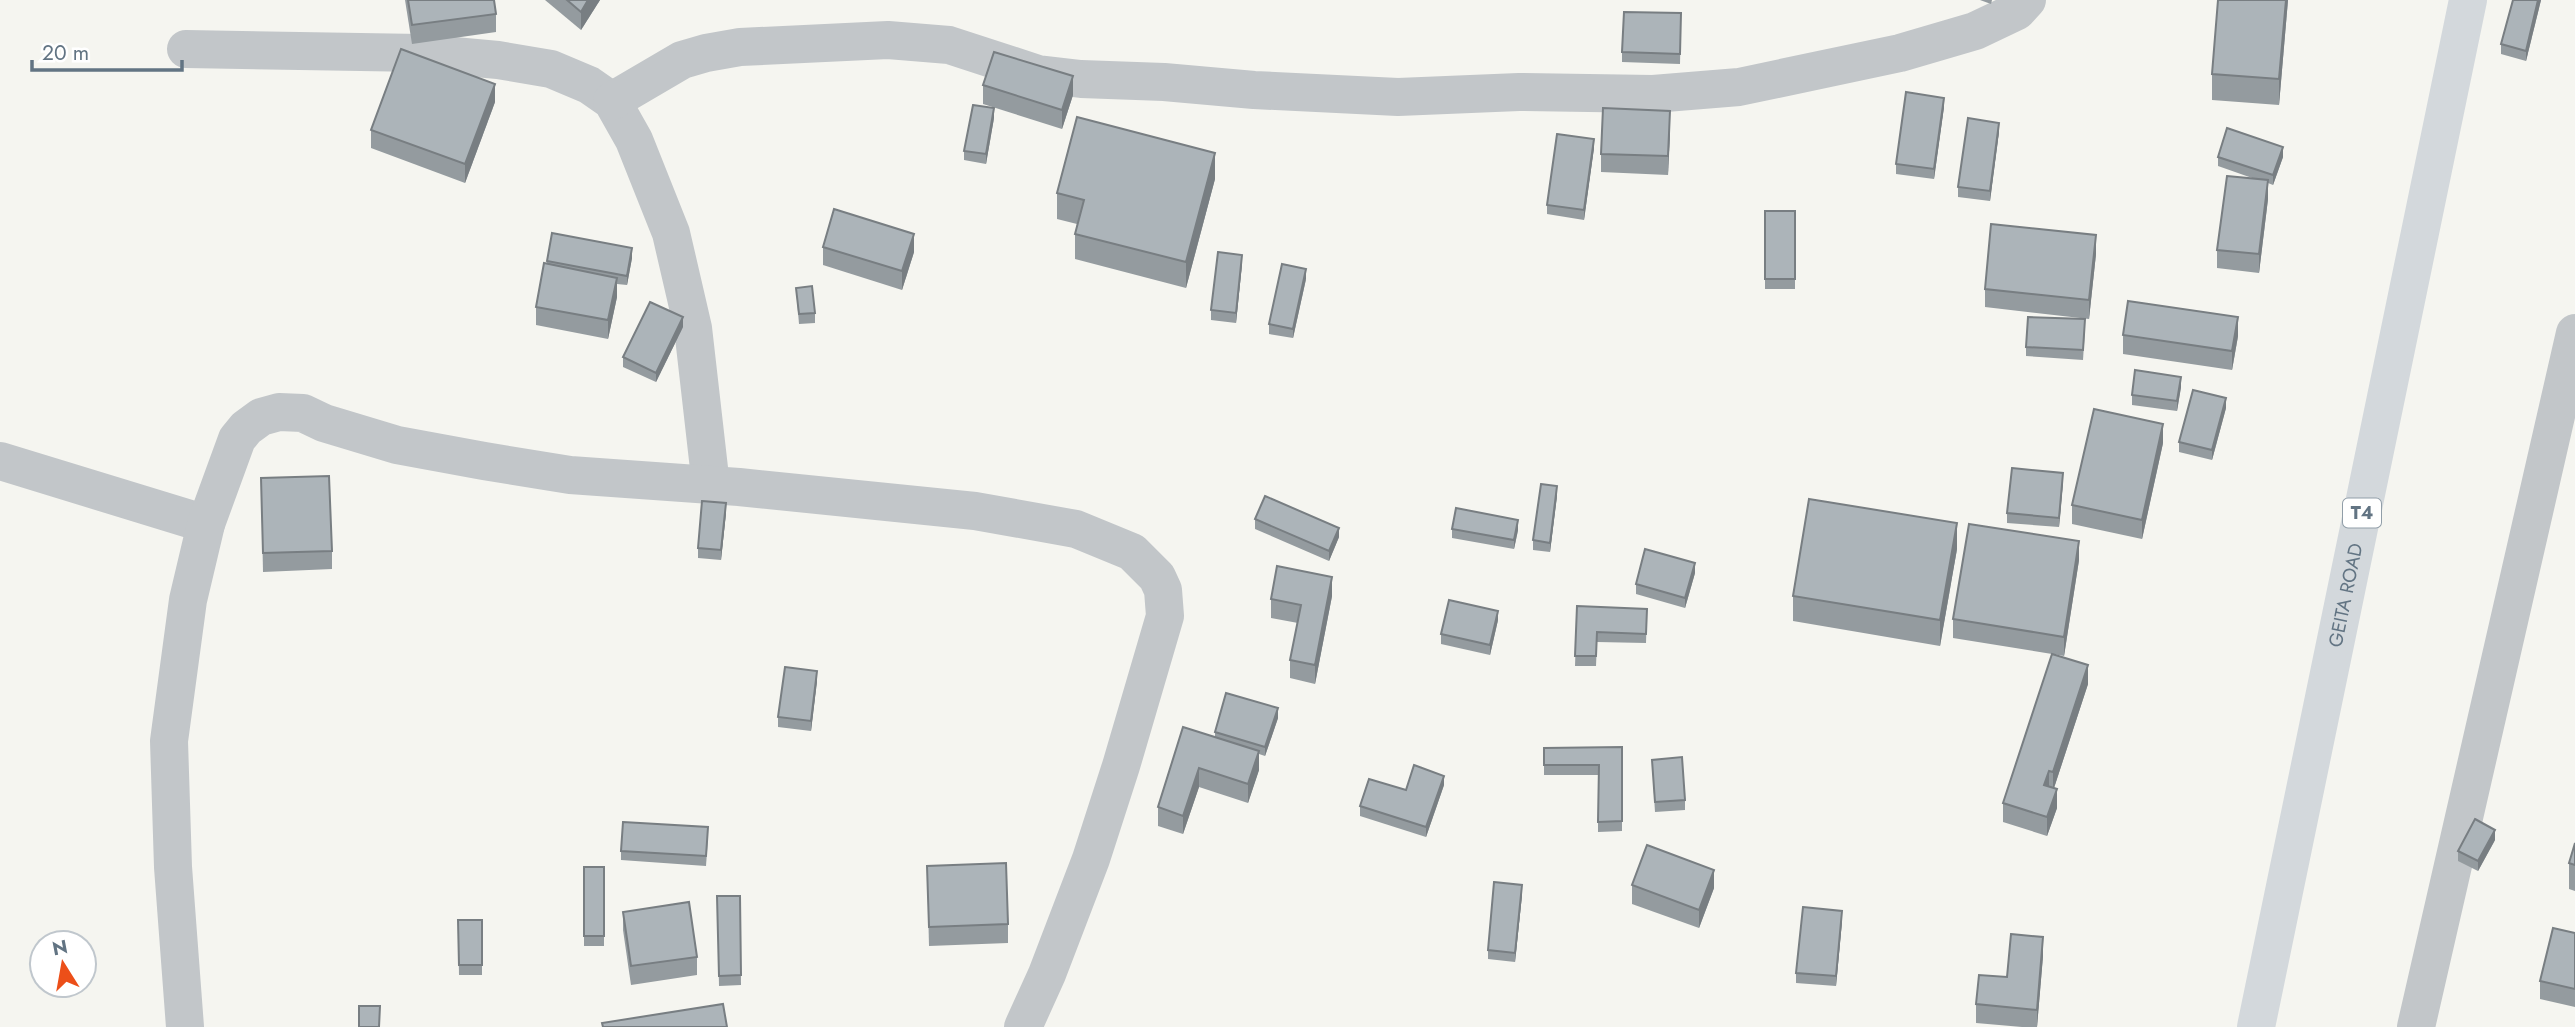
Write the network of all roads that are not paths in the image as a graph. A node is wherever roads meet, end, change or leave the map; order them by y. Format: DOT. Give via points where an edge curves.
graph roads {
  1 [pos="2027,0"];
  2 [pos="2468,0"];
  3 [pos="186,49"];
  4 [pos="612,102"];
  5 [pos="2575,333"];
  6 [pos="0,461"];
  7 [pos="711,485"];
  8 [pos="205,524"];
  9 [pos="185,1027"];
  10 [pos="1023,1027"];
  11 [pos="2256,1027"];
  12 [pos="2416,1027"];
  1 -- 4 [label="street" via="2017,11 1975,31 1900,53 1739,87 1653,94 1519,92 1398,97 1081,79 1038,74 949,45 888,40 740,47 706,53 682,60"];
  2 -- 11 [label="highway, GEITA ROAD / T4"];
  3 -- 4 [label="street" via="421,53 498,60 551,69 590,85"];
  4 -- 7 [label="street" via="635,140 671,233 693,328"];
  5 -- 12 [label="street"];
  6 -- 8 [label="street"];
  7 -- 8 [label="street" via="570,475 496,463 397,445 303,413 279,412 261,417 237,439"];
  7 -- 10 [label="street" via="975,512 1076,529 1132,552 1157,577 1165,616 1159,641 1091,859"];
  8 -- 9 [label="street" via="188,600 169,741"];
}
